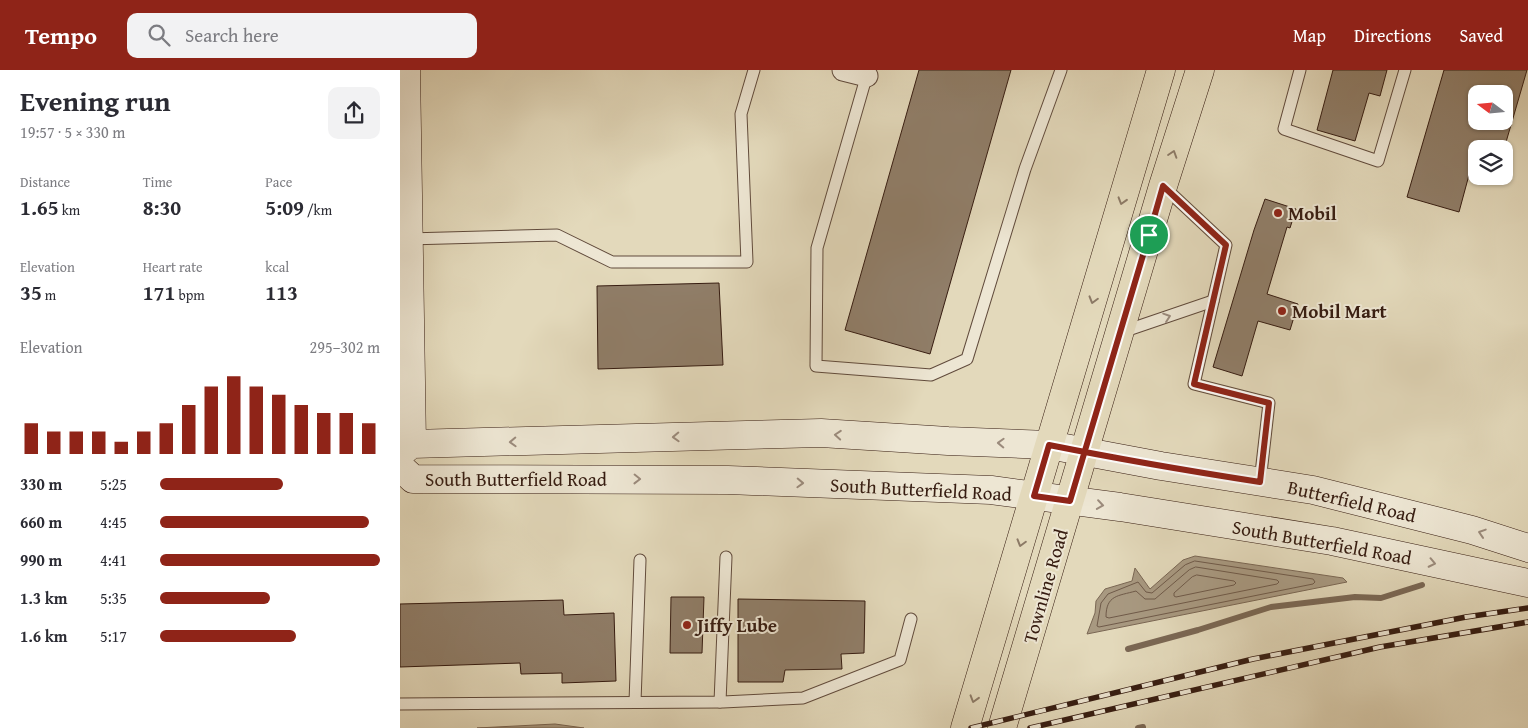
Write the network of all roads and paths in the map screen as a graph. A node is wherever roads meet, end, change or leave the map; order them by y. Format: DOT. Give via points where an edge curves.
graph roads {
  1 [pos="406,70"];
  2 [pos="754,70"];
  3 [pos="844,70"];
  4 [pos="1061,70"];
  5 [pos="1161,70"];
  6 [pos="1200,70"];
  7 [pos="1300,70"];
  8 [pos="1405,70"];
  9 [pos="867,73"];
  10 [pos="403,122"];
  11 [pos="1163,186"];
  12 [pos="408,239"];
  13 [pos="1213,301"];
  14 [pos="1120,332"];
  15 [pos="1049,445"];
  16 [pos="1084,452"];
  17 [pos="404,455"];
  18 [pos="1260,482"];
  19 [pos="1034,496"];
  20 [pos="1070,501"];
  21 [pos="1528,548"];
  22 [pos="726,557"];
  23 [pos="640,560"];
  24 [pos="1528,583"];
  25 [pos="911,619"];
  26 [pos="636,702"];
  27 [pos="720,702"];
  28 [pos="400,704"];
  29 [pos="965,728"];
  30 [pos="1002,728"];
  1 -- 10 [label="main road"];
  2 -- 12 [label="lane" via="741,114 747,262 612,262 557,235"];
  3 -- 9 [label="street"];
  4 -- 9 [label="lane" via="1025,169 968,359 931,375 816,366 818,248"];
  5 -- 15 [label="main road, Townline Road, one-way"];
  11 -- 6 [label="main road, Townline Road, one-way"];
  7 -- 8 [label="lane" via="1284,129 1378,161"];
  10 -- 12 [label="main road"];
  11 -- 13 [label="lane" via="1226,245"];
  11 -- 14 [label="main road, Townline Road"];
  12 -- 17 [label="main road"];
  14 -- 13 [label="lane, one-way"];
  13 -- 18 [label="lane" via="1194,384 1269,403"];
  14 -- 16 [label="main road, Townline Road"];
  15 -- 16 [label="main road, South Butterfield Road"];
  15 -- 17 [label="main road, South Butterfield Road, one-way" via="820,433"];
  15 -- 19 [label="main road, Townline Road"];
  16 -- 18 [label="main road, Butterfield Road"];
  16 -- 20 [label="main road, Townline Road"];
  17 -- 19 [label="main road, South Butterfield Road, one-way" via="414,479 728,480 991,490"];
  21 -- 18 [label="main road, Butterfield Road, one-way" via="1472,530 1313,490"];
  19 -- 20 [label="main road, South Butterfield Road"];
  19 -- 29 [label="main road, Townline Road, one-way"];
  20 -- 24 [label="main road, South Butterfield Road, one-way" via="1332,541"];
  20 -- 30 [label="main road, Townline Road"];
  22 -- 27 [label="lane"];
  23 -- 26 [label="lane"];
  25 -- 27 [label="lane" via="900,660 803,698"];
  26 -- 27 [label="lane"];
  26 -- 28 [label="lane"];
}
